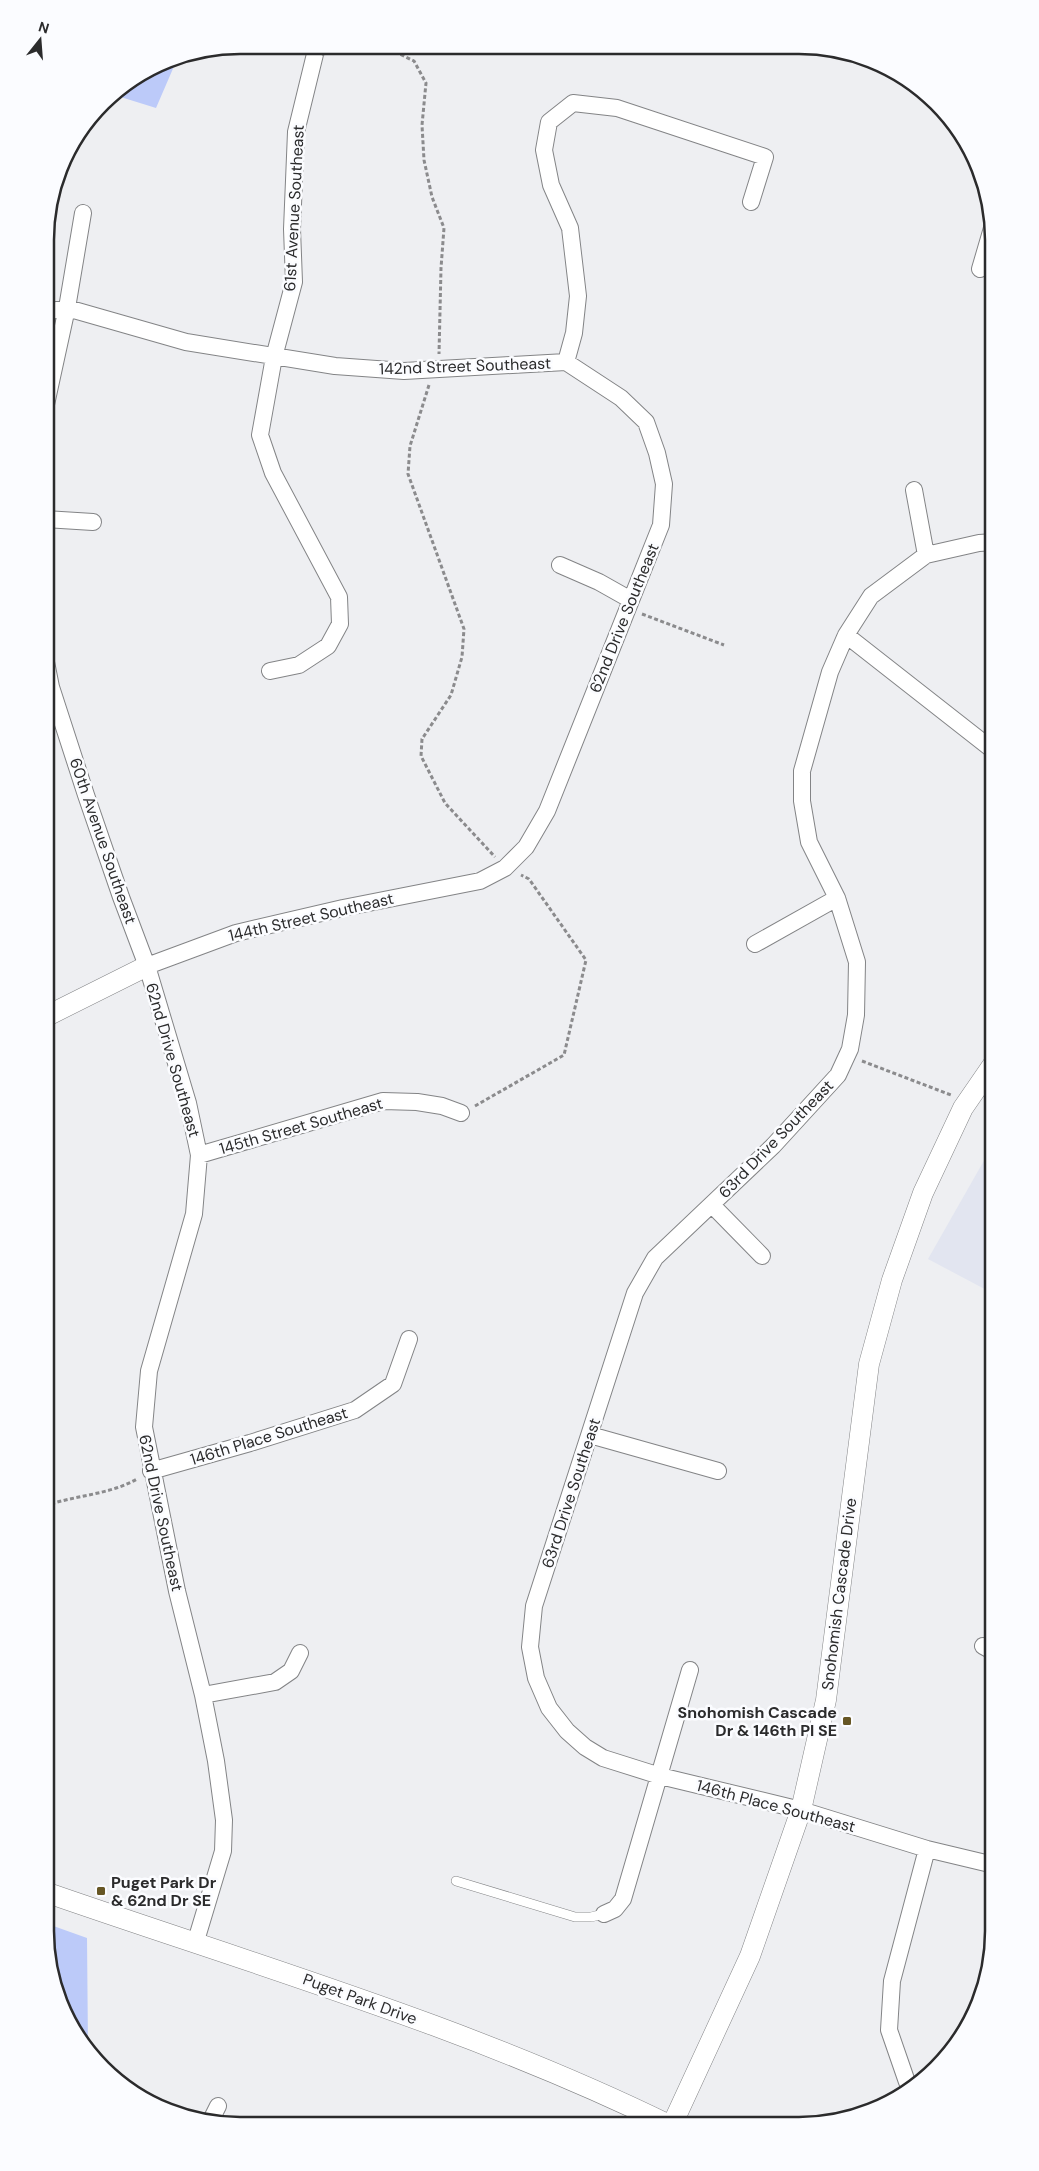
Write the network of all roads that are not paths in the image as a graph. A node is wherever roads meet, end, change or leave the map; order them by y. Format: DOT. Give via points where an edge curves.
graph roads {
  1 [pos="315,54"];
  2 [pos="751,202"];
  3 [pos="83,213"];
  4 [pos="985,252"];
  5 [pos="980,269"];
  6 [pos="67,308"];
  7 [pos="54,310"];
  8 [pos="274,358"];
  9 [pos="566,362"];
  10 [pos="54,368"];
  11 [pos="914,490"];
  12 [pos="54,520"];
  13 [pos="93,522"];
  14 [pos="985,543"];
  15 [pos="926,555"];
  16 [pos="560,565"];
  17 [pos="631,600"];
  18 [pos="846,635"];
  19 [pos="270,671"];
  20 [pos="54,696"];
  21 [pos="985,744"];
  22 [pos="480,881"];
  23 [pos="837,898"];
  24 [pos="754,944"];
  25 [pos="147,966"];
  26 [pos="54,1012"];
  27 [pos="985,1076"];
  28 [pos="461,1113"];
  29 [pos="199,1155"];
  30 [pos="712,1205"];
  31 [pos="762,1256"];
  32 [pos="409,1339"];
  33 [pos="590,1435"];
  34 [pos="151,1471"];
  35 [pos="718,1471"];
  36 [pos="300,1653"];
  37 [pos="690,1670"];
  38 [pos="203,1695"];
  39 [pos="567,1730"];
  40 [pos="660,1776"];
  41 [pos="801,1810"];
  42 [pos="927,1849"];
  43 [pos="985,1863"];
  44 [pos="456,1881"];
  45 [pos="54,1895"];
  46 [pos="604,1914"];
  47 [pos="195,1944"];
  48 [pos="906,2082"];
  49 [pos="218,2106"];
  50 [pos="213,2116"];
  51 [pos="653,2117"];
  52 [pos="674,2117"];
  1 -- 8 [label="street, 61st Avenue Southeast" via="296,132 292,229 294,282"];
  2 -- 9 [label="street" via="766,157 617,108 573,102 550,122 544,150 551,185 570,228 578,296 574,333"];
  3 -- 6 [label="street"];
  4 -- 5 [label="street"];
  6 -- 7 [label="street"];
  6 -- 8 [label="street, 142nd Street Southeast" via="186,342"];
  6 -- 10 [label="street"];
  8 -- 9 [label="street, 142nd Street Southeast" via="404,371"];
  8 -- 19 [label="street, 61st Avenue Southeast" via="260,435 273,473 339,597 340,624 328,646 299,665"];
  9 -- 17 [label="street, 62nd Drive Southeast" via="621,398 646,422 657,453 664,484 661,525"];
  11 -- 15 [label="street"];
  12 -- 13 [label="street"];
  14 -- 15 [label="street, 63rd Drive Southeast"];
  15 -- 18 [label="street, 63rd Drive Southeast" via="871,596"];
  16 -- 17 [label="street"];
  17 -- 22 [label="street, 62nd Drive Southeast" via="547,811 526,847 505,868"];
  18 -- 21 [label="street"];
  18 -- 23 [label="street, 63rd Drive Southeast" via="830,672 802,771 802,801 809,842"];
  20 -- 25 [label="street, 60th Avenue Southeast" via="120,897"];
  22 -- 25 [label="street, 144th Street Southeast" via="236,933"];
  23 -- 24 [label="street"];
  23 -- 30 [label="street, 63rd Drive Southeast" via="857,962 856,1015 847,1055 838,1075 773,1146"];
  25 -- 26 [label="street"];
  25 -- 29 [label="street, 62nd Drive Southeast" via="188,1103"];
  27 -- 41 [label="street, Snohomish Cascade Drive" via="967,1102 923,1193 892,1280 869,1364 826,1700"];
  28 -- 29 [label="street, 145th Street Southeast" via="417,1102 383,1101"];
  29 -- 34 [label="street, 62nd Drive Southeast" via="194,1214 149,1371 144,1428"];
  30 -- 31 [label="street"];
  30 -- 33 [label="street, 63rd Drive Southeast" via="655,1258 635,1293"];
  32 -- 34 [label="street, 146th Place Southeast" via="392,1384 355,1410"];
  33 -- 35 [label="street"];
  33 -- 39 [label="street, 63rd Drive Southeast" via="534,1606 530,1647 536,1678 549,1708"];
  34 -- 38 [label="street, 62nd Drive Southeast"];
  36 -- 38 [label="street" via="291,1671 275,1682"];
  37 -- 40 [label="street"];
  38 -- 47 [label="street, 62nd Drive Southeast" via="224,1820 223,1850"];
  39 -- 40 [label="street, 146th Place Southeast" via="584,1747 603,1758"];
  40 -- 41 [label="street, 146th Place Southeast"];
  40 -- 46 [label="street" via="623,1899"];
  41 -- 42 [label="street, 146th Place Southeast"];
  41 -- 52 [label="street, Snohomish Cascade Drive" via="750,1956"];
  42 -- 43 [label="street, 146th Place Southeast"];
  42 -- 48 [label="street" via="892,1980 888,2030"];
  44 -- 46 [label="lane" via="575,1917"];
  45 -- 47 [label="street, Puget Park Drive"];
  47 -- 51 [label="street, Puget Park Drive" via="347,1993 520,2058"];
  49 -- 50 [label="street"];
}
